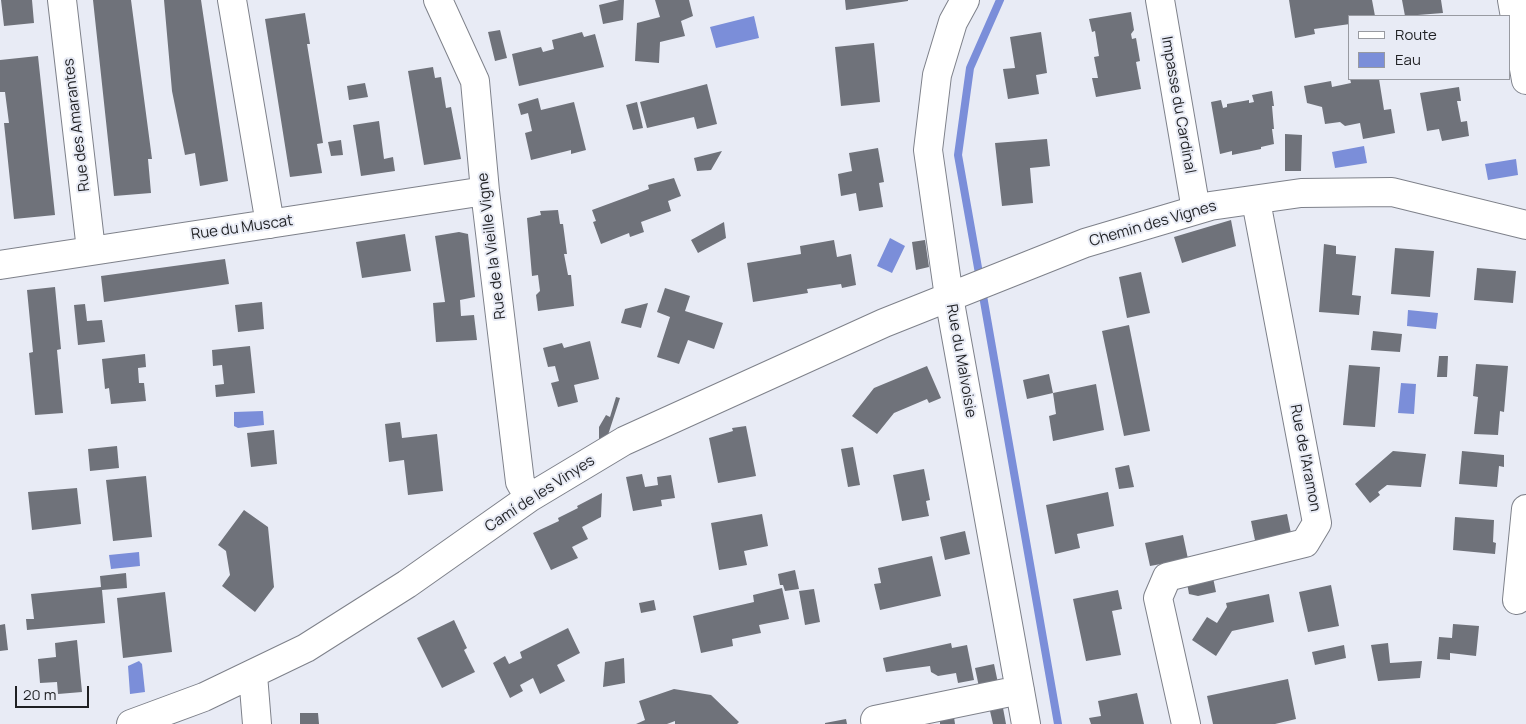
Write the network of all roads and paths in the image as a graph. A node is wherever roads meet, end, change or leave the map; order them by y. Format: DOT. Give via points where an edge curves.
graph roads {
  1 [pos="62,0"];
  2 [pos="232,0"];
  3 [pos="438,0"];
  4 [pos="965,0"];
  5 [pos="1160,0"];
  6 [pos="1512,0"];
  7 [pos="1526,80"];
  8 [pos="485,191"];
  9 [pos="1256,201"];
  10 [pos="1196,210"];
  11 [pos="270,224"];
  12 [pos="1526,225"];
  13 [pos="91,250"];
  14 [pos="0,265"];
  15 [pos="956,294"];
  16 [pos="529,498"];
  17 [pos="1526,509"];
  18 [pos="1518,600"];
  19 [pos="252,675"];
  20 [pos="1020,690"];
  21 [pos="874,720"];
  22 [pos="131,724"];
  23 [pos="257,724"];
  24 [pos="1026,724"];
  25 [pos="1186,724"];
  1 -- 13 [label="street, Rue des Amarantes"];
  2 -- 11 [label="street"];
  3 -- 8 [label="street, Rue de la Vieille Vigne" via="474,81"];
  4 -- 15 [label="street, Rue du Malvoisie" via="953,22 937,75 928,150"];
  5 -- 10 [label="street, Impasse du Cardinal"];
  6 -- 7 [label="street"];
  8 -- 11 [label="street, Rue du Muscat"];
  8 -- 16 [label="street, Rue de la Vieille Vigne" via="520,482"];
  9 -- 10 [label="street, Chemin des Vignes"];
  9 -- 12 [label="street, Chemin des Vignes" via="1301,193 1392,192"];
  9 -- 25 [label="street, Rue de l'Aramon" via="1317,523 1305,543 1167,577 1158,598"];
  10 -- 15 [label="street, Chemin des Vignes" via="1085,243"];
  11 -- 13 [label="street, Rue du Muscat"];
  13 -- 14 [label="street, Rue du Muscat"];
  15 -- 16 [label="street, Camí de les Vinyes" via="884,323 624,441"];
  15 -- 20 [label="street, Rue du Malvoisie"];
  16 -- 19 [label="street, Camí de les Vinyes" via="407,584 306,648"];
  17 -- 18 [label="street"];
  19 -- 22 [label="street, Camí de les Vinyes"];
  19 -- 23 [label="street"];
  20 -- 21 [label="street"];
  20 -- 24 [label="street, Rue du Malvoisie"];
}
